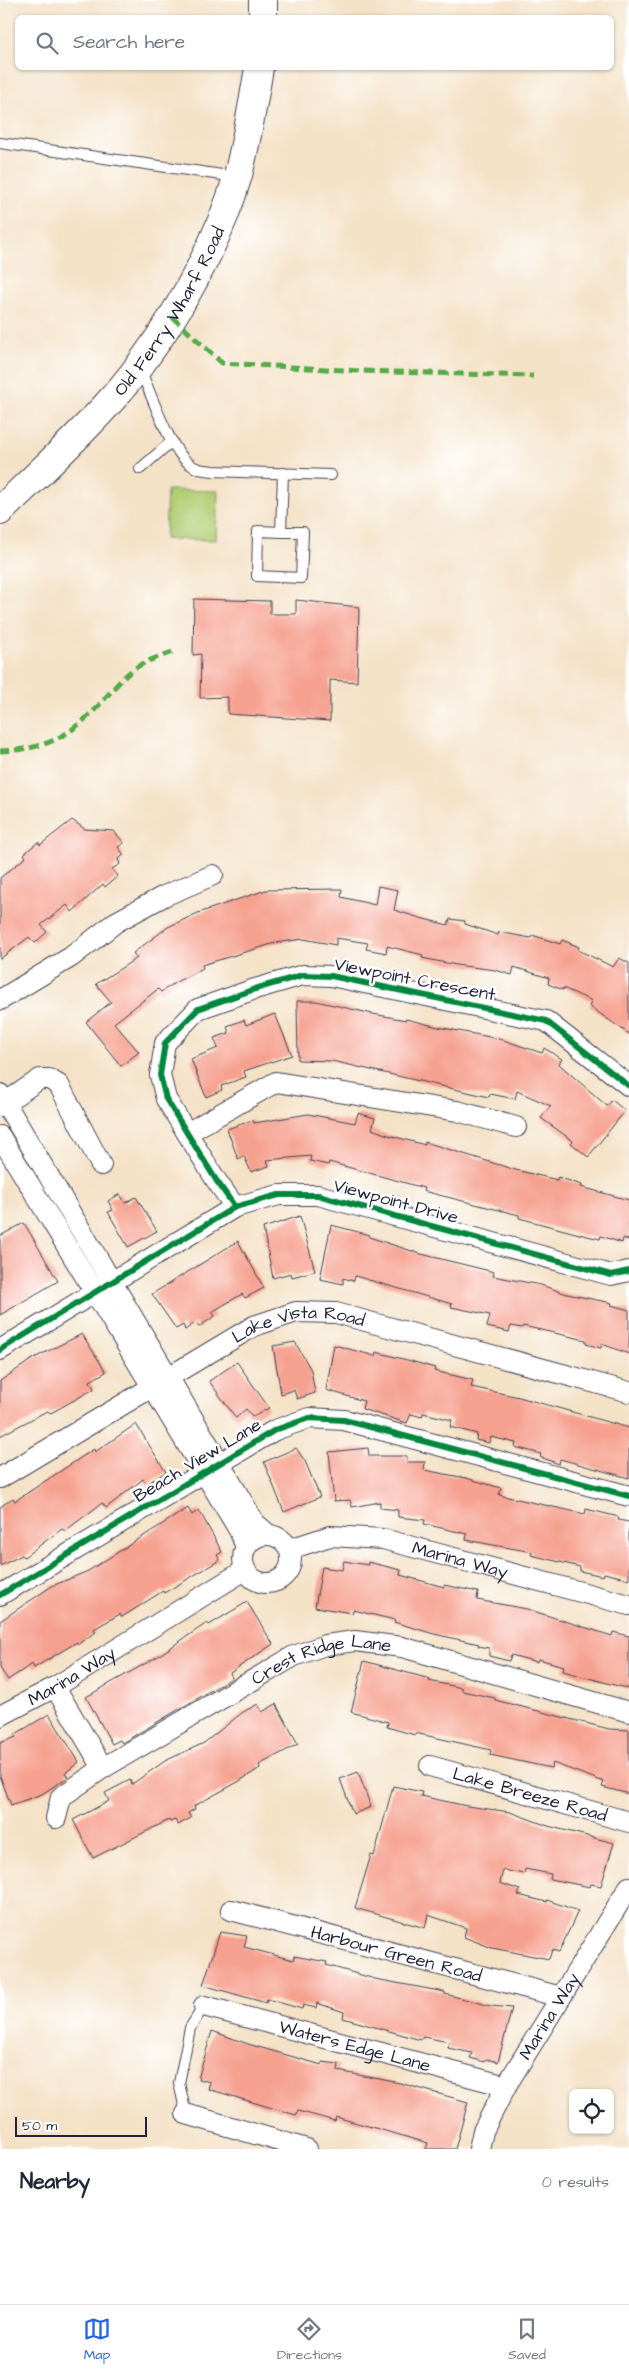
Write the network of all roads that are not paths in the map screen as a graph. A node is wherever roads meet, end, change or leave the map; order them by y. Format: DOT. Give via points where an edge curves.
graph roads {
  1 [pos="263,0"];
  2 [pos="264,15"];
  3 [pos="259,70"];
  4 [pos="0,142"];
  5 [pos="237,177"];
  6 [pos="139,365"];
  7 [pos="172,441"];
  8 [pos="140,469"];
  9 [pos="283,474"];
  10 [pos="331,475"];
  11 [pos="0,511"];
  12 [pos="281,532"];
  13 [pos="213,874"];
  14 [pos="0,1000"];
  15 [pos="629,1086"];
  16 [pos="2,1101"];
  17 [pos="516,1127"];
  18 [pos="187,1133"];
  19 [pos="0,1136"];
  20 [pos="101,1164"];
  21 [pos="235,1207"];
  22 [pos="620,1273"];
  23 [pos="112,1282"];
  24 [pos="95,1292"];
  25 [pos="0,1350"];
  26 [pos="160,1382"];
  27 [pos="629,1392"];
  28 [pos="212,1468"];
  29 [pos="0,1478"];
  30 [pos="629,1496"];
  31 [pos="269,1535"];
  32 [pos="246,1547"];
  33 [pos="290,1549"];
  34 [pos="245,1570"];
  35 [pos="0,1595"];
  36 [pos="629,1605"];
  37 [pos="55,1687"];
  38 [pos="629,1712"];
  39 [pos="0,1716"];
  40 [pos="430,1766"];
  41 [pos="103,1768"];
  42 [pos="56,1818"];
  43 [pos="629,1822"];
  44 [pos="629,1887"];
  45 [pos="231,1910"];
  46 [pos="562,1997"];
  47 [pos="204,2006"];
  48 [pos="506,2086"];
  49 [pos="186,2114"];
  50 [pos="307,2149"];
  51 [pos="479,2149"];
  1 -- 2 [label="street"];
  3 -- 5 [label="street, Old Ferry Wharf Road"];
  4 -- 5 [label="lane"];
  5 -- 6 [label="street, Old Ferry Wharf Road" via="209,248 188,289"];
  6 -- 7 [label="lane"];
  6 -- 11 [label="street, Old Ferry Wharf Road" via="89,424"];
  7 -- 8 [label="lane"];
  7 -- 9 [label="lane" via="183,460 198,469"];
  9 -- 10 [label="lane"];
  9 -- 12 [label="lane"];
  12 -- 12 [label="lane" via="303,532 301,578 257,576 258,531"];
  13 -- 14 [label="street" via="116,922 71,957"];
  15 -- 18 [label="street, Viewpoint Crescent" via="546,1021 331,976 303,976 198,1009 165,1043 160,1075 166,1099"];
  16 -- 20 [label="street" via="40,1080 49,1079 59,1085"];
  16 -- 23 [label="street"];
  17 -- 18 [label="street" via="457,1111 276,1082"];
  18 -- 21 [label="street, Viewpoint Crescent"];
  19 -- 24 [label="street"];
  21 -- 22 [label="street, Viewpoint Drive" via="279,1195 318,1195"];
  21 -- 23 [label="street, Viewpoint Drive"];
  23 -- 24 [label="street, Viewpoint Drive"];
  23 -- 26 [label="street"];
  24 -- 25 [label="street, Viewpoint Drive"];
  24 -- 26 [label="street"];
  26 -- 27 [label="street, Lake Vista Road" via="254,1326 296,1312 336,1313"];
  26 -- 28 [label="street"];
  26 -- 29 [label="street, Lake Vista Road"];
  28 -- 30 [label="street, Beach View Lane" via="275,1430 309,1418 344,1420"];
  28 -- 31 [label="street"];
  28 -- 32 [label="street"];
  28 -- 35 [label="street, Beach View Lane"];
  31 -- 32 [label="street" via="253,1540"];
  31 -- 33 [label="street" via="285,1542"];
  32 -- 34 [label="street" via="243,1555"];
  33 -- 34 [label="street" via="292,1563 282,1580 266,1584 257,1582"];
  33 -- 36 [label="street, Marina Way" via="330,1536 384,1540"];
  34 -- 37 [label="street, Marina Way"];
  37 -- 39 [label="street, Marina Way"];
  37 -- 41 [label="street"];
  38 -- 41 [label="street, Crest Ridge Lane" via="402,1647 355,1641 325,1645 294,1656"];
  40 -- 43 [label="street, Lake Breeze Road"];
  41 -- 42 [label="street, Crest Ridge Lane" via="60,1797"];
  44 -- 46 [label="street, Marina Way"];
  45 -- 46 [label="street, Harbour Green Road"];
  46 -- 48 [label="street, Marina Way"];
  47 -- 48 [label="street, Waters Edge Lane"];
  47 -- 49 [label="lane" via="190,2028 179,2083"];
  48 -- 51 [label="street, Marina Way" via="483,2131"];
  49 -- 50 [label="street"];
}
